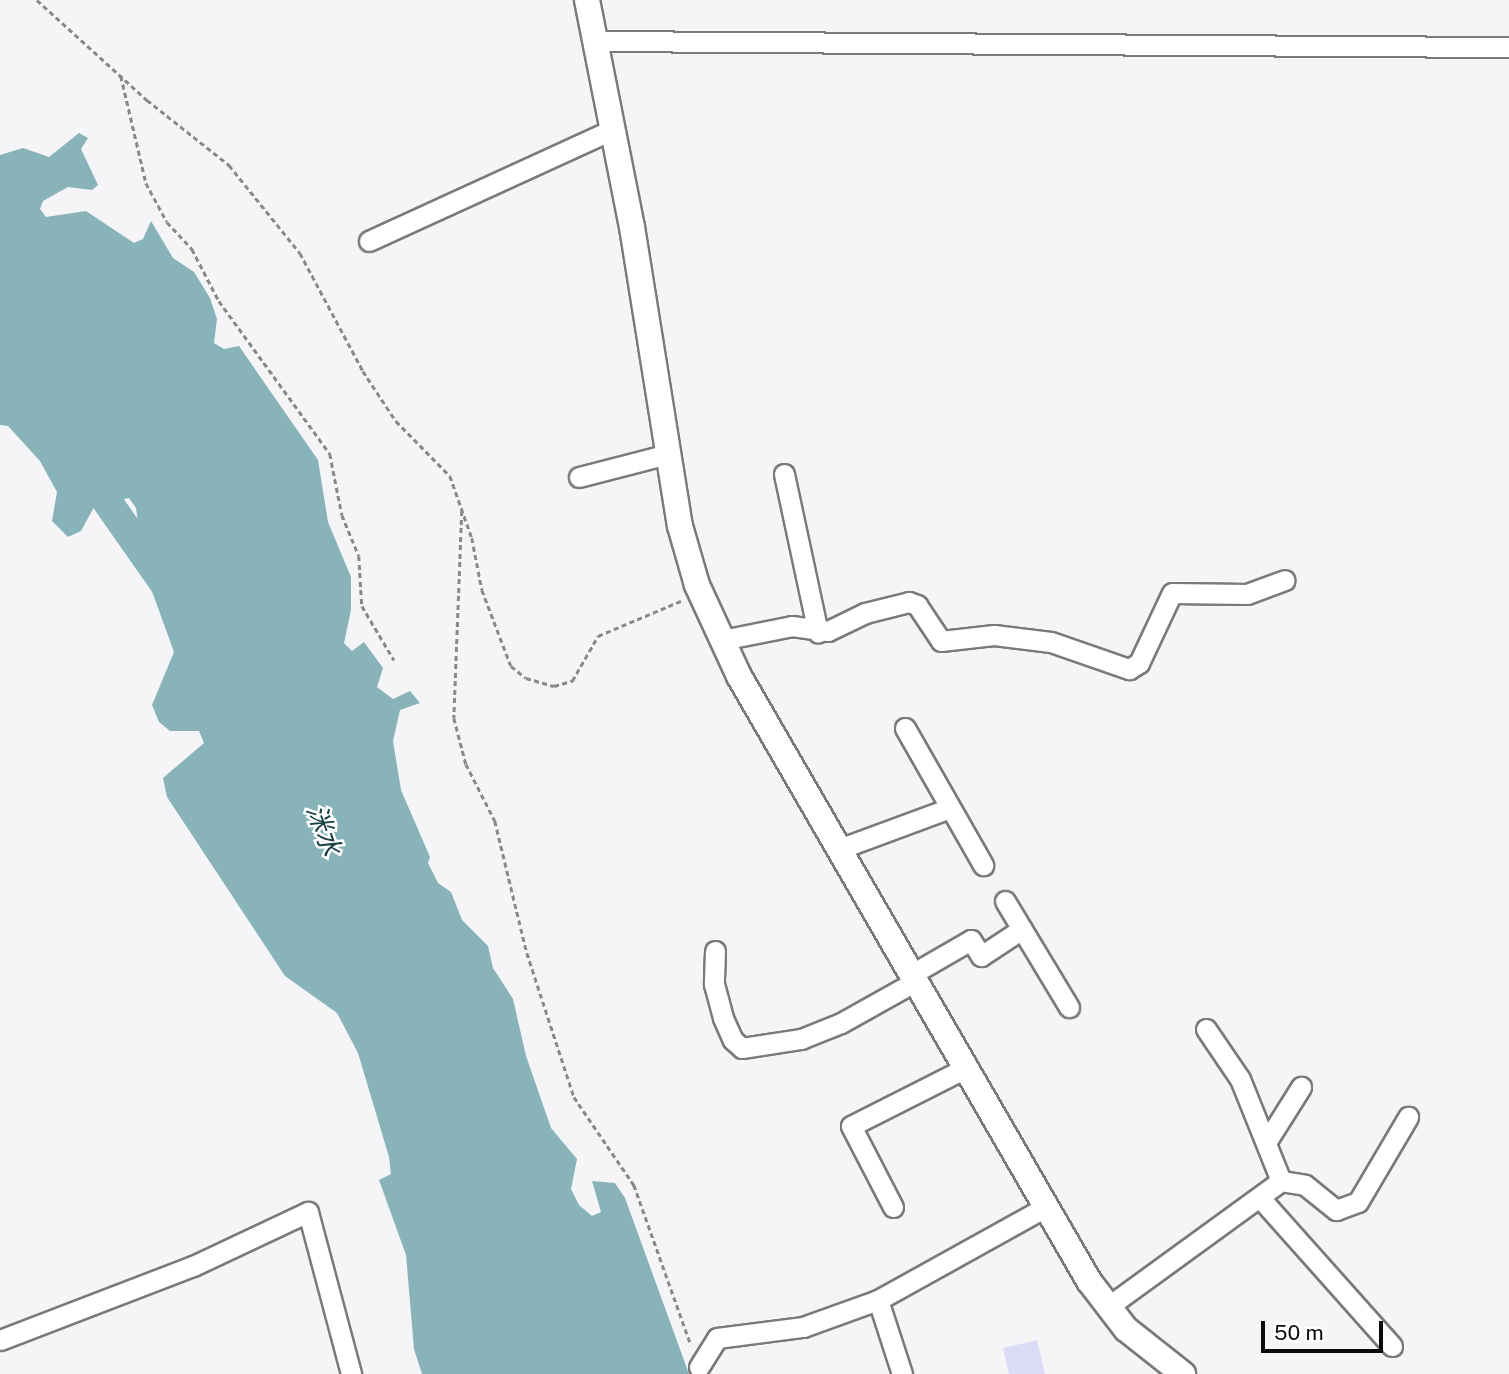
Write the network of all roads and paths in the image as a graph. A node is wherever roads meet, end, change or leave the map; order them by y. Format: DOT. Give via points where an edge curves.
graph roads {
  1 [pos="37,0"];
  2 [pos="587,0"];
  3 [pos="595,41"];
  4 [pos="1509,47"];
  5 [pos="121,76"];
  6 [pos="612,130"];
  7 [pos="369,241"];
  8 [pos="668,454"];
  9 [pos="783,474"];
  10 [pos="579,477"];
  11 [pos="463,507"];
  12 [pos="1285,580"];
  13 [pos="700,594"];
  14 [pos="818,632"];
  15 [pos="722,640"];
  16 [pos="394,660"];
  17 [pos="905,728"];
  18 [pos="950,808"];
  19 [pos="839,849"];
  20 [pos="983,865"];
  21 [pos="1005,901"];
  22 [pos="1022,929"];
  23 [pos="715,951"];
  24 [pos="914,978"];
  25 [pos="1069,1007"];
  26 [pos="1206,1029"];
  27 [pos="966,1068"];
  28 [pos="1301,1087"];
  29 [pos="1408,1116"];
  30 [pos="1267,1141"];
  31 [pos="1281,1181"];
  32 [pos="1261,1199"];
  33 [pos="893,1207"];
  34 [pos="1046,1207"];
  35 [pos="878,1300"];
  36 [pos="1108,1306"];
  37 [pos="0,1340"];
  38 [pos="1392,1346"];
  39 [pos="699,1367"];
  40 [pos="351,1374"];
  41 [pos="902,1374"];
  42 [pos="1183,1374"];
  1 -- 5 [label="path"];
  2 -- 3 [label="main road"];
  3 -- 4 [label="street"];
  3 -- 6 [label="main road"];
  5 -- 11 [label="path" via="229,165 300,253 363,370 396,421 450,476"];
  5 -- 16 [label="path" via="146,183 167,222 191,249 219,301 330,454 342,515 359,556 362,606"];
  6 -- 7 [label="street"];
  6 -- 8 [label="main road"];
  8 -- 10 [label="street"];
  8 -- 13 [label="main road" via="680,526"];
  9 -- 14 [label="street"];
  11 -- 13 [label="path" via="497,635 511,666 526,678 554,686 572,681 598,636"];
  11 -- 39 [label="path" via="454,718 466,764 495,821 527,953 574,1097 634,1185"];
  12 -- 14 [label="street" via="1247,594 1172,593 1139,663 1129,669 1051,642 994,635 941,640 917,606 909,602"];
  13 -- 15 [label="main road"];
  14 -- 15 [label="street" via="793,626"];
  15 -- 19 [label="main road"];
  17 -- 18 [label="street"];
  18 -- 19 [label="street"];
  18 -- 20 [label="street"];
  19 -- 24 [label="main road"];
  21 -- 22 [label="street"];
  22 -- 24 [label="street" via="981,956 971,940"];
  22 -- 25 [label="street"];
  23 -- 24 [label="street" via="714,984 723,1018 742,1048 801,1039 841,1023"];
  24 -- 27 [label="main road"];
  26 -- 30 [label="street" via="1240,1079"];
  27 -- 33 [label="street" via="850,1126"];
  27 -- 34 [label="main road"];
  28 -- 30 [label="street"];
  29 -- 31 [label="street" via="1350,1208 1336,1210 1305,1185"];
  30 -- 31 [label="street"];
  31 -- 32 [label="street"];
  32 -- 36 [label="street"];
  32 -- 38 [label="street"];
  34 -- 35 [label="street"];
  34 -- 36 [label="main road"];
  35 -- 39 [label="street" via="803,1327 717,1338"];
  35 -- 41 [label="street"];
  36 -- 42 [label="main road" via="1126,1329"];
  37 -- 40 [label="street" via="193,1266 308,1212"];
}
